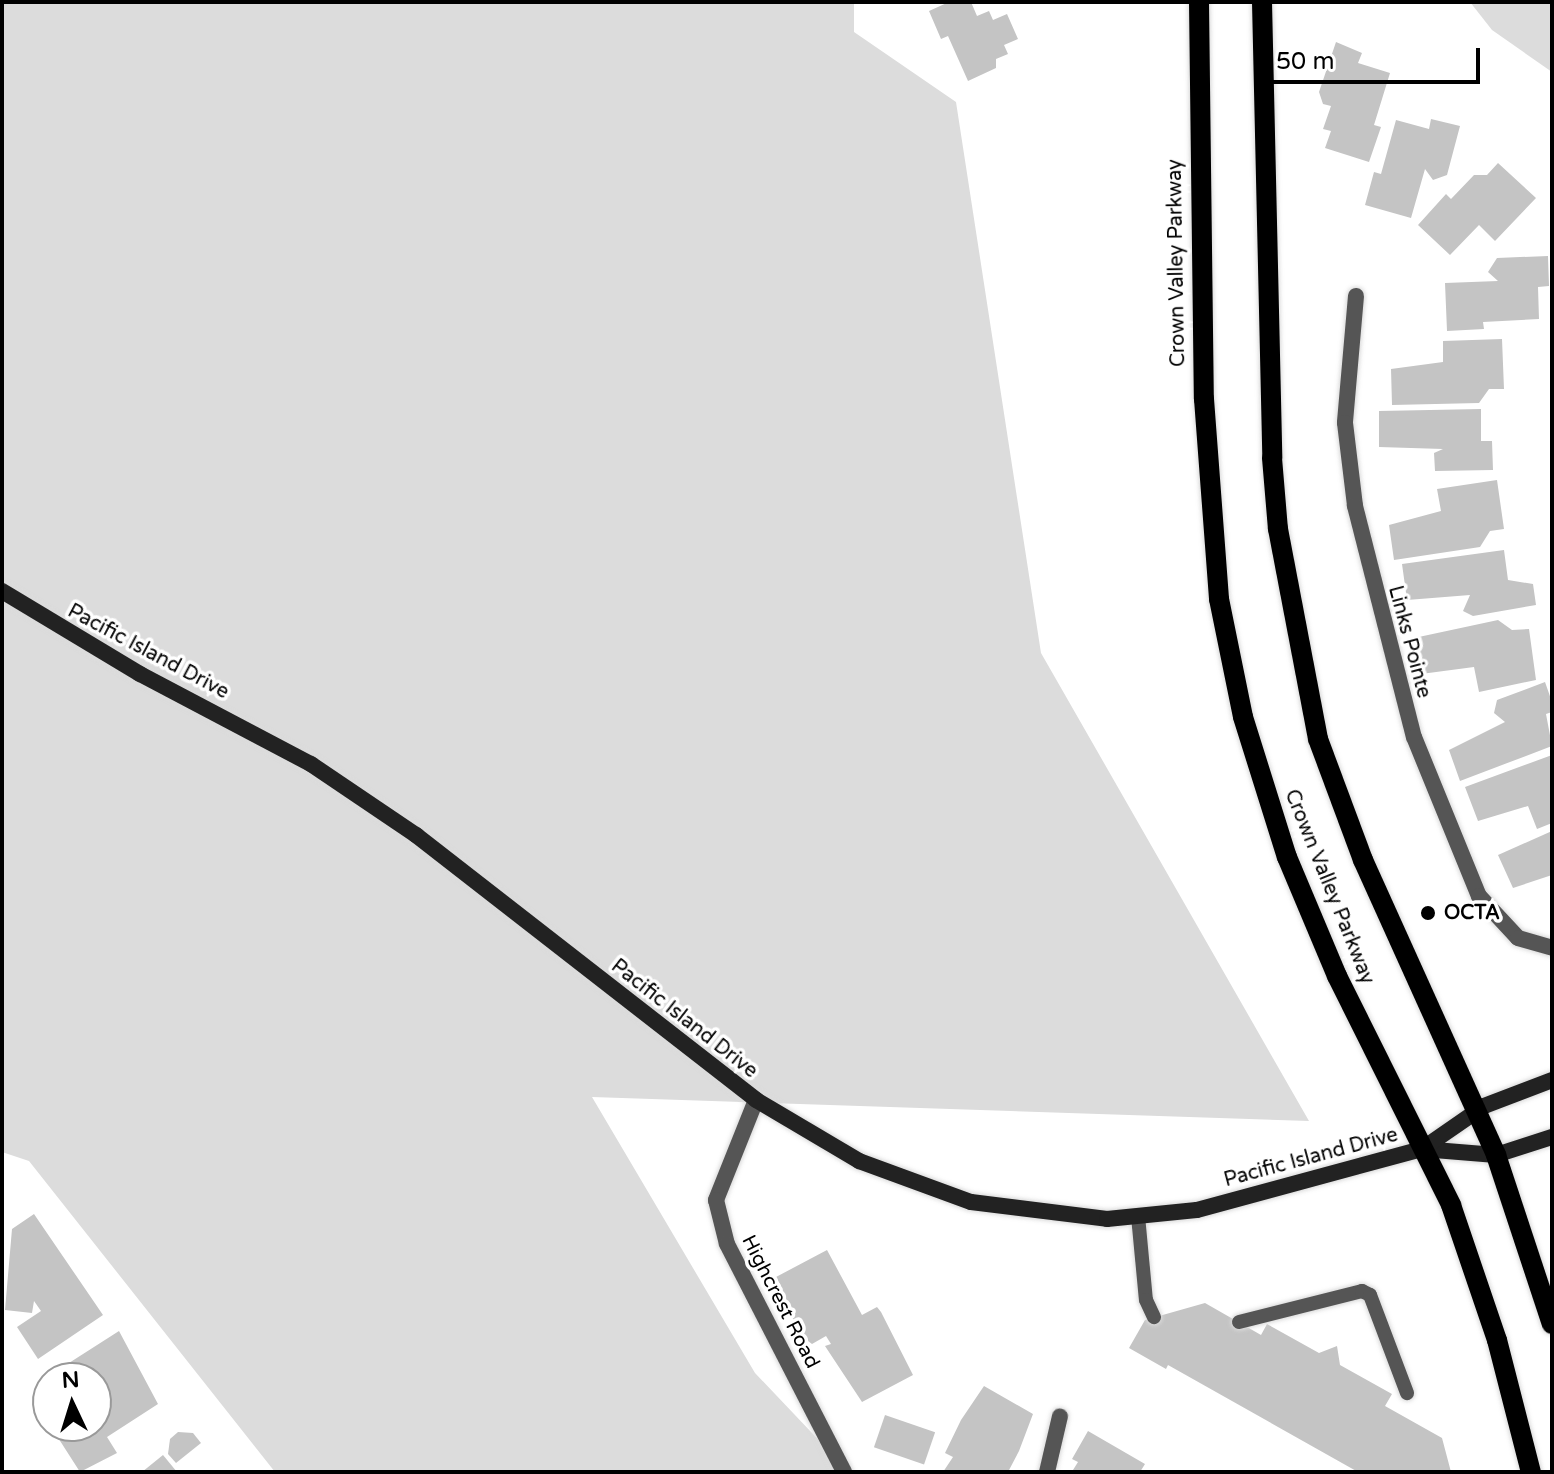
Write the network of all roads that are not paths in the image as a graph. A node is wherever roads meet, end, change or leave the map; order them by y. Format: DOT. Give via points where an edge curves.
graph roads {
  1 [pos="1199,2"];
  2 [pos="1262,2"];
  3 [pos="1356,296"];
  4 [pos="2,591"];
  5 [pos="1552,948"];
  6 [pos="1552,1080"];
  7 [pos="756,1100"];
  8 [pos="1477,1110"];
  9 [pos="1552,1137"];
  10 [pos="1422,1149"];
  11 [pos="1496,1155"];
  12 [pos="1138,1216"];
  13 [pos="1154,1317"];
  14 [pos="1239,1322"];
  15 [pos="1552,1324"];
  16 [pos="1407,1393"];
  17 [pos="1060,1416"];
  18 [pos="844,1472"];
  19 [pos="1047,1472"];
  20 [pos="1531,1472"];
  1 -- 10 [label="main road, Crown Valley Parkway" via="1203,384 1219,599 1243,717 1287,857 1337,976"];
  2 -- 8 [label="main road, Crown Valley Parkway" via="1267,393 1278,529 1295,626 1318,739 1340,803"];
  3 -- 5 [label="street, Links Pointe" via="1345,423 1355,506 1414,737 1479,896 1518,938"];
  4 -- 7 [label="main road, Pacific Island Drive" via="337,781 416,835"];
  6 -- 8 [label="main road"];
  7 -- 12 [label="main road, Pacific Island Drive" via="859,1161 971,1202 1079,1216"];
  7 -- 18 [label="street, Highcrest Road" via="716,1200 723,1230"];
  8 -- 10 [label="main road"];
  8 -- 11 [label="main road, Crown Valley Parkway"];
  9 -- 11 [label="main road"];
  10 -- 11 [label="main road"];
  10 -- 12 [label="main road, Pacific Island Drive" via="1197,1210"];
  10 -- 20 [label="main road, Crown Valley Parkway" via="1451,1205 1497,1340"];
  11 -- 15 [label="main road, Crown Valley Parkway"];
  12 -- 13 [label="lane" via="1146,1300"];
  14 -- 16 [label="lane" via="1362,1291 1370,1295"];
  17 -- 19 [label="street"];
}
